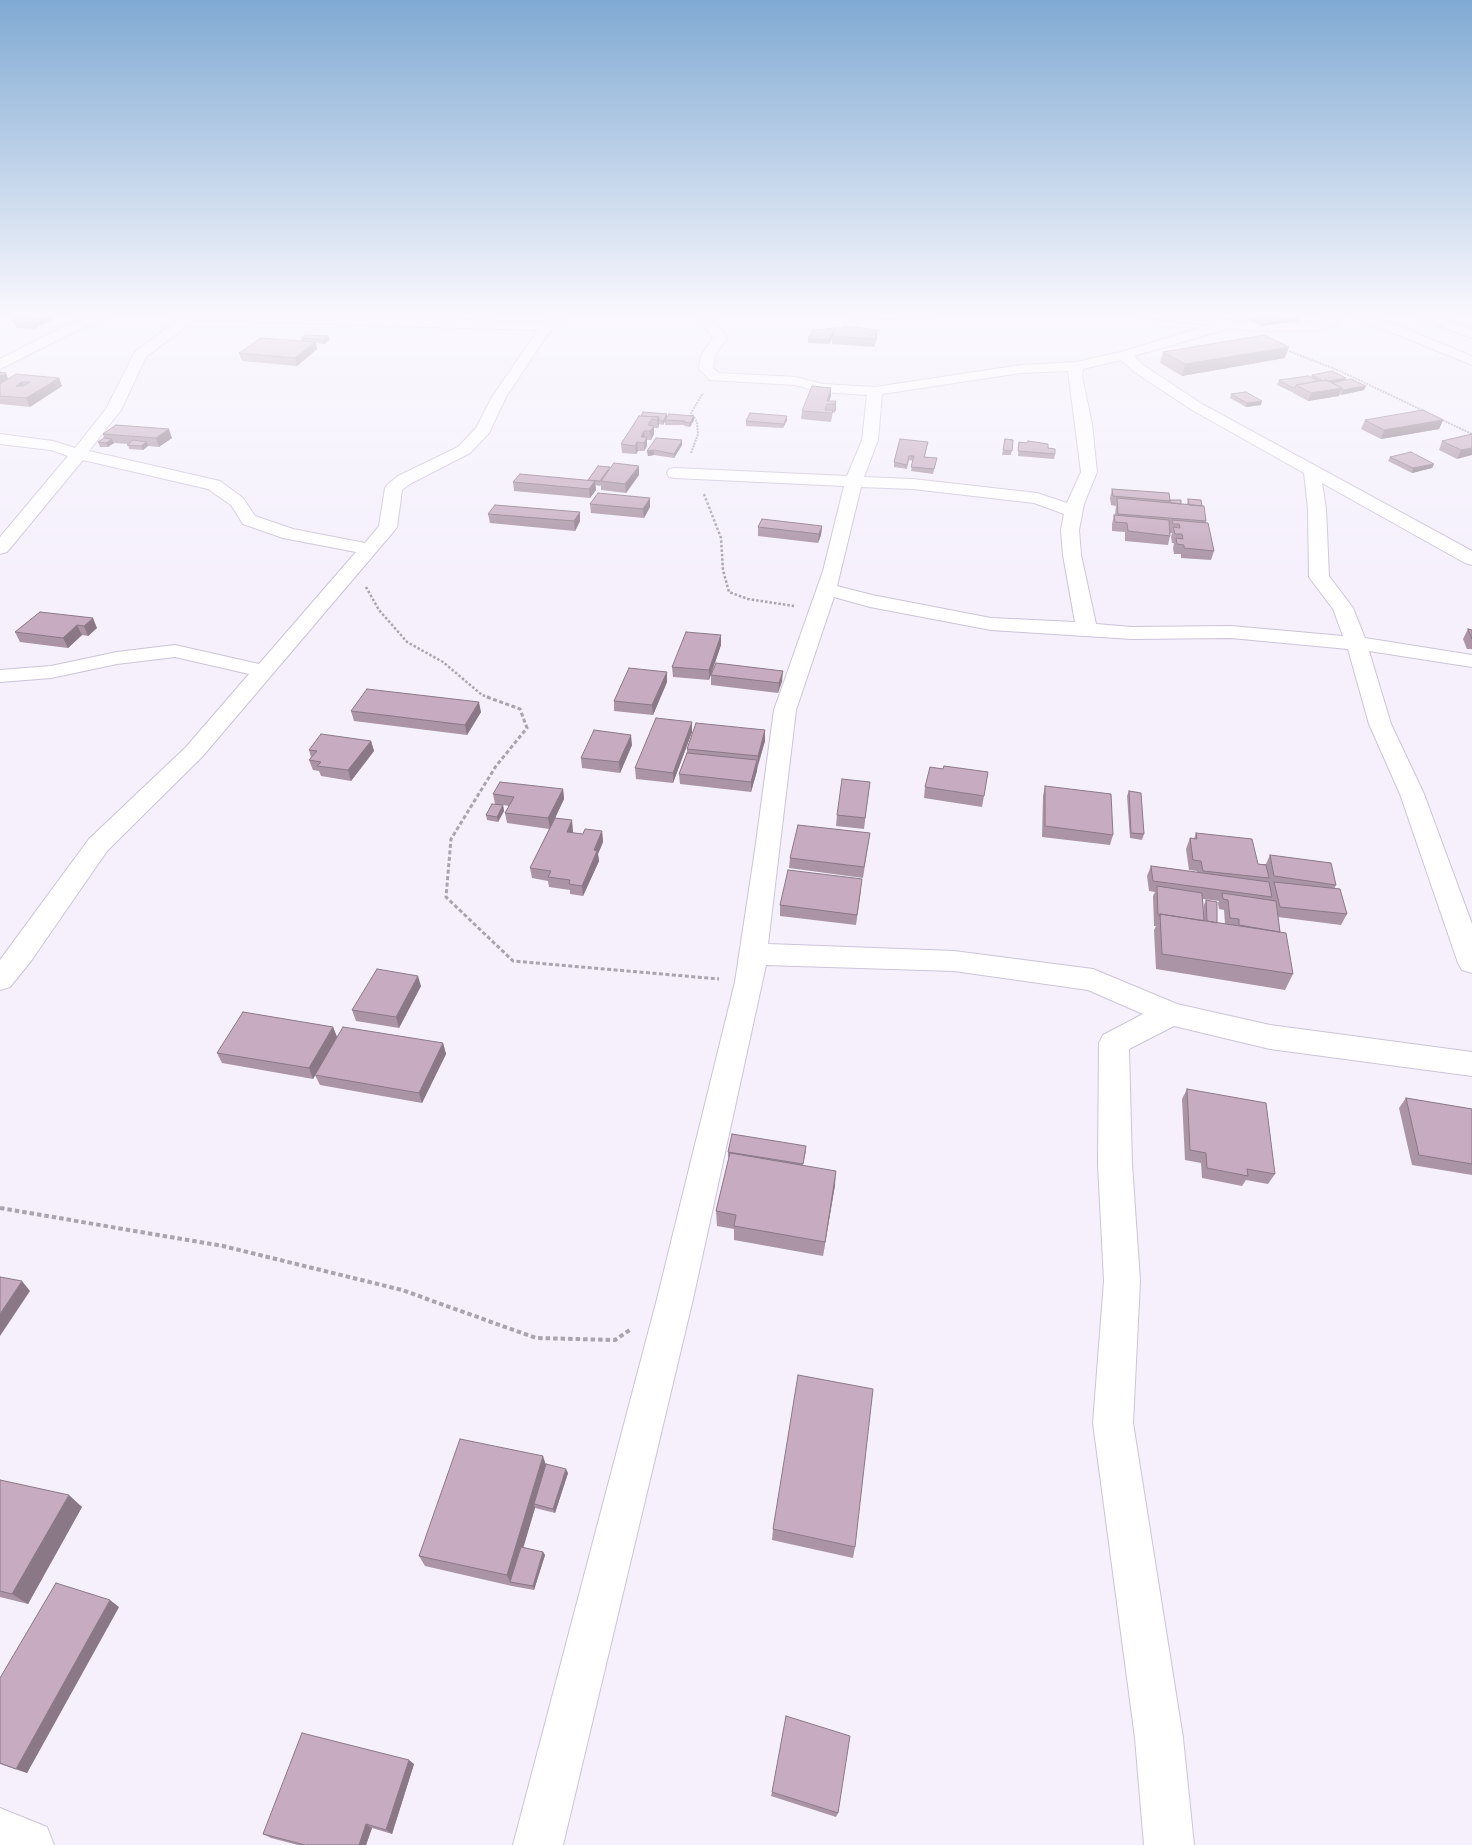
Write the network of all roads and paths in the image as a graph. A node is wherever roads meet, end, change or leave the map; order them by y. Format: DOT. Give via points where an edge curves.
graph roads {
  1 [pos="118,400"];
  2 [pos="499,400"];
  3 [pos="698,400"];
  4 [pos="875,400"];
  5 [pos="1080,400"];
  6 [pos="1187,400"];
  7 [pos="1401,400"];
  8 [pos="1472,434"];
  9 [pos="0,439"];
  10 [pos="79,454"];
  11 [pos="1312,470"];
  12 [pos="674,473"];
  13 [pos="697,474"];
  14 [pos="853,482"];
  15 [pos="1074,511"];
  16 [pos="0,548"];
  17 [pos="364,556"];
  18 [pos="1472,559"];
  19 [pos="823,600"];
  20 [pos="1087,629"];
  21 [pos="1358,644"];
  22 [pos="1472,661"];
  23 [pos="263,670"];
  24 [pos="0,676"];
  25 [pos="1472,963"];
  26 [pos="751,968"];
  27 [pos="0,979"];
  28 [pos="1171,1014"];
  29 [pos="1472,1064"];
  30 [pos="0,1208"];
  31 [pos="675,1299"];
  32 [pos="0,1833"];
  33 [pos="29,1845"];
  34 [pos="538,1845"];
  35 [pos="1169,1845"];
  1 -- 10 [label="street"];
  2 -- 17 [label="street" via="483,430 464,450 394,488 388,527"];
  3 -- 13 [label="path" via="691,413 697,422 698,434 691,458"];
  4 -- 14 [label="street" via="870,440"];
  5 -- 15 [label="street" via="1089,472"];
  6 -- 11 [label="street"];
  7 -- 8 [label="path"];
  9 -- 10 [label="street" via="52,446"];
  10 -- 16 [label="street"];
  10 -- 17 [label="street" via="214,485 237,502 249,520"];
  11 -- 18 [label="street"];
  11 -- 21 [label="street" via="1319,577 1343,608"];
  12 -- 13 [label="street"];
  13 -- 14 [label="street"];
  13 -- 19 [label="path" via="721,538 728,592 748,599"];
  14 -- 15 [label="street" via="913,484 1037,498"];
  14 -- 19 [label="street"];
  15 -- 20 [label="street" via="1070,530 1072,554"];
  17 -- 23 [label="street"];
  17 -- 26 [label="path" via="364,584 379,610 407,642 443,662 482,694 520,709 527,728 496,766 450,839 446,897 513,961"];
  19 -- 20 [label="street" via="870,600 991,624"];
  19 -- 26 [label="street" via="785,710"];
  20 -- 21 [label="street" via="1132,633 1231,632"];
  21 -- 22 [label="street"];
  21 -- 25 [label="street" via="1380,724 1412,794"];
  23 -- 24 [label="street" via="175,651 117,658 51,672"];
  23 -- 27 [label="street" via="194,752 98,845 22,954"];
  26 -- 28 [label="street" via="954,961 1093,980"];
  26 -- 31 [label="street"];
  28 -- 29 [label="street" via="1270,1037"];
  28 -- 35 [label="street" via="1114,1043 1115,1164 1122,1281 1113,1423 1159,1738"];
  30 -- 31 [label="path" via="232,1248 402,1290 536,1338 615,1340"];
  31 -- 34 [label="street"];
  32 -- 33 [label="street"];
}
